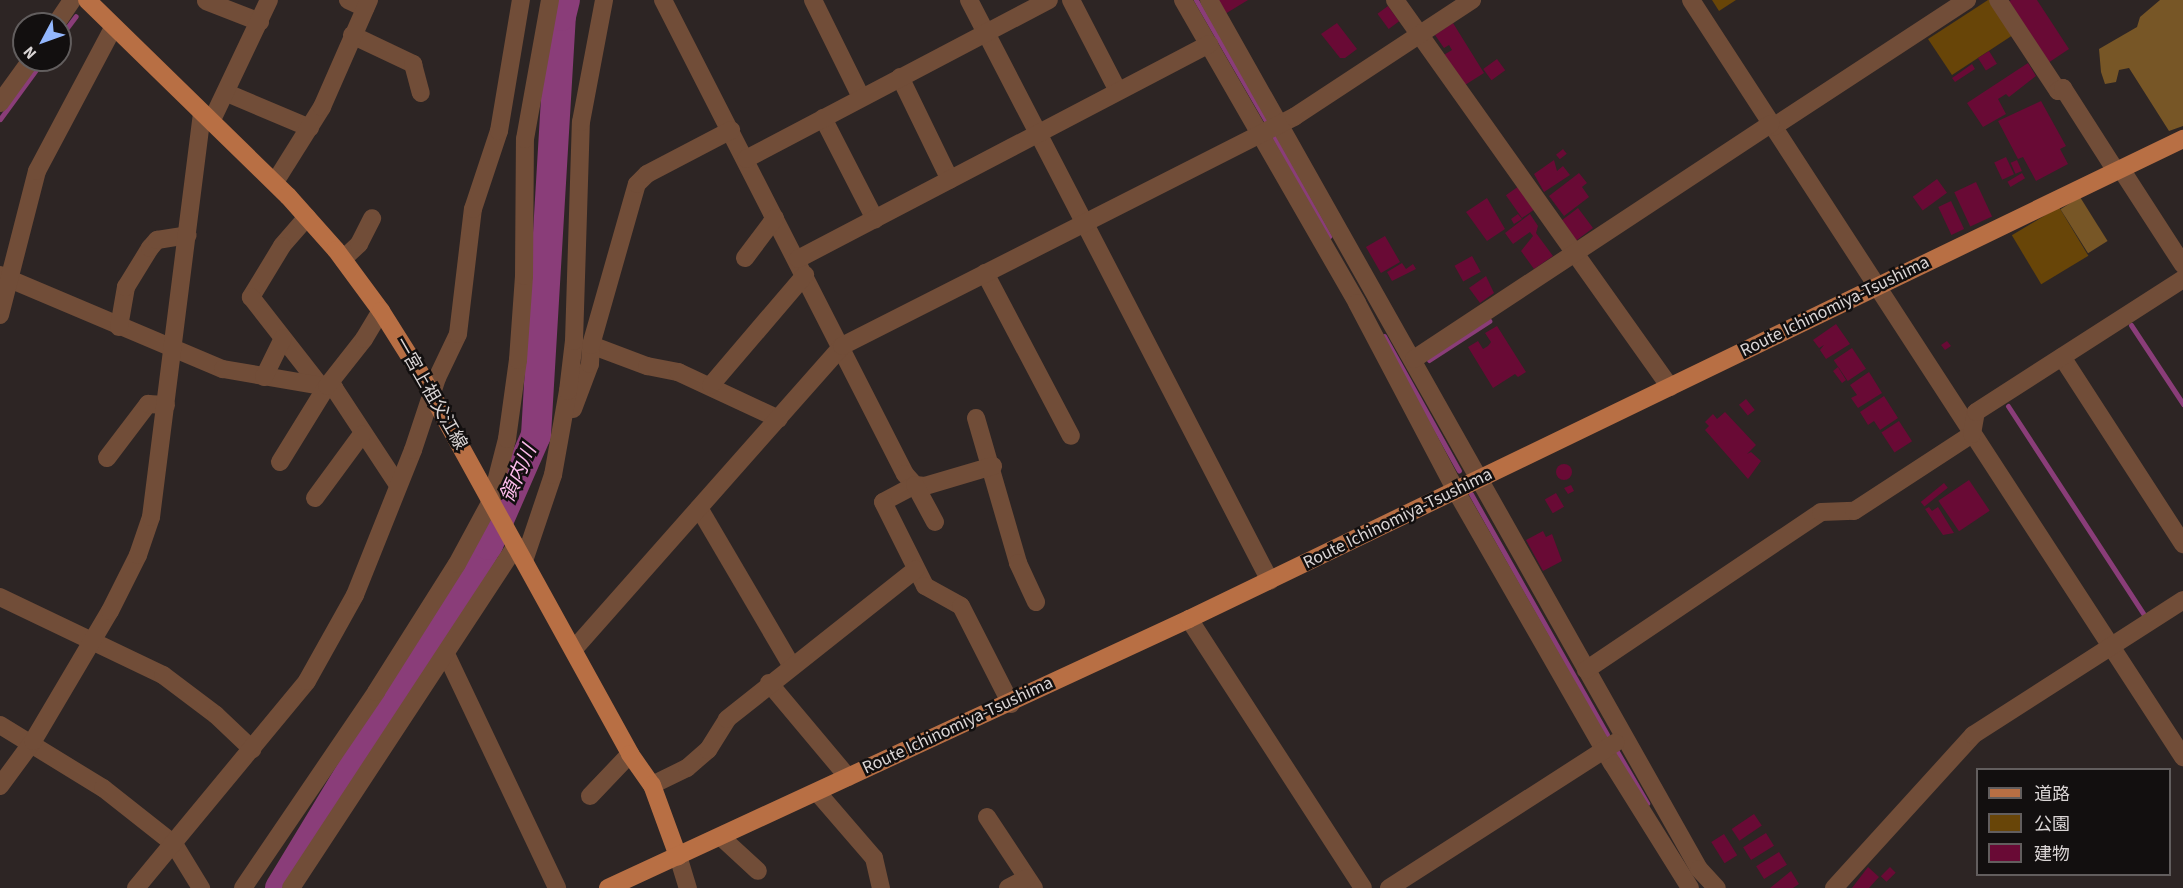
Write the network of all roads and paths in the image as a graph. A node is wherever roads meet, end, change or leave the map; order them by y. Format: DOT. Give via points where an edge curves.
graph roads {
  1 [pos="87,0"];
  2 [pos="269,0"];
  3 [pos="348,0"];
  4 [pos="521,0"];
  5 [pos="550,0"];
  6 [pos="604,0"];
  7 [pos="663,0"];
  8 [pos="813,0"];
  9 [pos="969,0"];
  10 [pos="1049,0"];
  11 [pos="1071,0"];
  12 [pos="1183,0"];
  13 [pos="1209,0"];
  14 [pos="1395,0"];
  15 [pos="1472,0"];
  16 [pos="1691,0"];
  17 [pos="1967,0"];
  18 [pos="1998,0"];
  19 [pos="206,1"];
  20 [pos="367,4"];
  21 [pos="260,22"];
  22 [pos="114,28"];
  23 [pos="986,32"];
  24 [pos="352,35"];
  25 [pos="1420,35"];
  26 [pos="1209,44"];
  27 [pos="22,72"];
  28 [pos="900,77"];
  29 [pos="1118,91"];
  30 [pos="227,93"];
  31 [pos="421,93"];
  32 [pos="861,97"];
  33 [pos="0,103"];
  34 [pos="206,118"];
  35 [pos="823,118"];
  36 [pos="1281,123"];
  37 [pos="1772,126"];
  38 [pos="310,128"];
  39 [pos="731,130"];
  40 [pos="1038,133"];
  41 [pos="1261,133"];
  42 [pos="2183,139"];
  43 [pos="746,159"];
  44 [pos="2118,170"];
  45 [pos="950,180"];
  46 [pos="274,182"];
  47 [pos="307,217"];
  48 [pos="372,218"];
  49 [pos="775,218"];
  50 [pos="875,219"];
  51 [pos="1084,222"];
  52 [pos="188,235"];
  53 [pos="1577,253"];
  54 [pos="745,258"];
  55 [pos="343,259"];
  56 [pos="2183,266"];
  57 [pos="801,267"];
  58 [pos="985,273"];
  59 [pos="4,277"];
  60 [pos="2183,279"];
  61 [pos="1876,287"];
  62 [pos="381,311"];
  63 [pos="0,315"];
  64 [pos="119,327"];
  65 [pos="283,338"];
  66 [pos="591,345"];
  67 [pos="842,346"];
  68 [pos="173,349"];
  69 [pos="2062,357"];
  70 [pos="1414,359"];
  71 [pos="264,377"];
  72 [pos="323,385"];
  73 [pos="711,385"];
  74 [pos="1670,387"];
  75 [pos="433,398"];
  76 [pos="166,405"];
  77 [pos="976,418"];
  78 [pos="779,419"];
  79 [pos="362,434"];
  80 [pos="1972,434"];
  81 [pos="1071,436"];
  82 [pos="557,451"];
  83 [pos="107,458"];
  84 [pos="280,462"];
  85 [pos="993,466"];
  86 [pos="1479,480"];
  87 [pos="398,485"];
  88 [pos="915,485"];
  89 [pos="1456,491"];
  90 [pos="315,498"];
  91 [pos="492,504"];
  92 [pos="699,508"];
  93 [pos="936,522"];
  94 [pos="2183,544"];
  95 [pos="518,548"];
  96 [pos="916,569"];
  97 [pos="1270,581"];
  98 [pos="0,597"];
  99 [pos="2183,600"];
  100 [pos="1036,603"];
  101 [pos="1189,619"];
  102 [pos="93,639"];
  103 [pos="2111,647"];
  104 [pos="574,649"];
  105 [pos="447,654"];
  106 [pos="791,665"];
  107 [pos="1586,670"];
  108 [pos="769,683"];
  109 [pos="1011,704"];
  110 [pos="0,725"];
  111 [pos="1624,737"];
  112 [pos="33,741"];
  113 [pos="252,749"];
  114 [pos="1605,750"];
  115 [pos="630,754"];
  116 [pos="2183,757"];
  117 [pos="848,777"];
  118 [pos="652,785"];
  119 [pos="0,786"];
  120 [pos="817,792"];
  121 [pos="590,796"];
  122 [pos="987,817"];
  123 [pos="721,837"];
  124 [pos="174,844"];
  125 [pos="678,855"];
  126 [pos="758,871"];
  127 [pos="1030,883"];
  128 [pos="136,888"];
  129 [pos="201,888"];
  130 [pos="243,888"];
  131 [pos="291,888"];
  132 [pos="557,888"];
  133 [pos="609,888"];
  134 [pos="688,888"];
  135 [pos="881,888"];
  136 [pos="1008,888"];
  137 [pos="1362,888"];
  138 [pos="1389,888"];
  139 [pos="1690,888"];
  140 [pos="1717,888"];
  141 [pos="1834,888"];
  1 -- 22 [label="main road, 一宮上祖父江線"];
  2 -- 21 [label="street"];
  3 -- 20 [label="street"];
  4 -- 75 [label="street" via="499,131 473,209 458,334 437,378"];
  5 -- 91 [label="street" via="525,139 524,276 518,360 507,439"];
  6 -- 82 [label="street" via="581,122 574,341"];
  7 -- 39 [label="street"];
  8 -- 32 [label="street"];
  9 -- 23 [label="street"];
  10 -- 23 [label="street"];
  11 -- 29 [label="street"];
  12 -- 26 [label="street"];
  13 -- 36 [label="street"];
  14 -- 25 [label="street"];
  15 -- 25 [label="street"];
  16 -- 37 [label="street"];
  17 -- 37 [label="street"];
  18 -- 44 [label="street" via="2058,91 2063,88"];
  19 -- 21 [label="street"];
  20 -- 24 [label="street"];
  21 -- 30 [label="street"];
  22 -- 34 [label="main road, 一宮上祖父江線"];
  22 -- 59 [label="street" via="37,171"];
  23 -- 28 [label="street"];
  23 -- 40 [label="street"];
  24 -- 31 [label="street" via="413,64"];
  24 -- 38 [label="street"];
  25 -- 36 [label="street"];
  25 -- 53 [label="street"];
  26 -- 29 [label="street"];
  26 -- 41 [label="street"];
  27 -- 33 [label="street"];
  28 -- 32 [label="street"];
  28 -- 45 [label="street"];
  29 -- 40 [label="street"];
  30 -- 34 [label="street"];
  30 -- 38 [label="street"];
  32 -- 35 [label="street"];
  34 -- 46 [label="main road, 一宮上祖父江線"];
  34 -- 52 [label="street"];
  35 -- 43 [label="street"];
  35 -- 50 [label="street"];
  36 -- 41 [label="street"];
  36 -- 70 [label="street"];
  37 -- 53 [label="street"];
  37 -- 61 [label="street"];
  38 -- 46 [label="street"];
  39 -- 43 [label="street"];
  39 -- 66 [label="street" via="647,174 637,184"];
  40 -- 45 [label="street"];
  40 -- 51 [label="street"];
  41 -- 51 [label="street"];
  41 -- 89 [label="street"];
  42 -- 44 [label="main road, Route Ichinomiya-Tsushima"];
  43 -- 49 [label="street"];
  44 -- 56 [label="street"];
  44 -- 61 [label="main road, Route Ichinomiya-Tsushima"];
  45 -- 50 [label="street"];
  46 -- 47 [label="main road, 一宮上祖父江線"];
  47 -- 55 [label="main road, 一宮上祖父江線"];
  47 -- 65 [label="street" via="282,246 251,297"];
  48 -- 55 [label="street" via="359,244"];
  49 -- 54 [label="street"];
  49 -- 57 [label="street"];
  50 -- 57 [label="street"];
  51 -- 58 [label="street"];
  51 -- 97 [label="street"];
  52 -- 64 [label="street" via="157,240 150,248 126,287"];
  52 -- 68 [label="street"];
  53 -- 70 [label="street"];
  53 -- 74 [label="street"];
  55 -- 62 [label="main road, 一宮上祖父江線"];
  57 -- 67 [label="street"];
  57 -- 73 [label="street"];
  58 -- 67 [label="street"];
  58 -- 81 [label="street"];
  59 -- 63 [label="street"];
  59 -- 64 [label="street"];
  60 -- 69 [label="street"];
  61 -- 74 [label="main road, Route Ichinomiya-Tsushima"];
  61 -- 80 [label="street"];
  62 -- 72 [label="street" via="364,339"];
  62 -- 75 [label="main road, 一宮上祖父江線"];
  64 -- 68 [label="street"];
  65 -- 71 [label="street"];
  65 -- 72 [label="street"];
  66 -- 73 [label="street"];
  66 -- 82 [label="street" via="590,364"];
  67 -- 78 [label="street"];
  67 -- 88 [label="street" via="905,474"];
  68 -- 71 [label="street" via="223,369"];
  68 -- 76 [label="street"];
  69 -- 80 [label="street" via="1976,412"];
  69 -- 94 [label="street"];
  70 -- 86 [label="street"];
  71 -- 72 [label="street"];
  72 -- 79 [label="street" via="334,388"];
  72 -- 84 [label="street"];
  73 -- 78 [label="street"];
  74 -- 86 [label="main road, Route Ichinomiya-Tsushima"];
  75 -- 87 [label="street"];
  75 -- 91 [label="main road, 一宮上祖父江線"];
  76 -- 83 [label="street" via="148,404"];
  76 -- 102 [label="street" via="151,517 138,555"];
  77 -- 85 [label="street"];
  78 -- 92 [label="street"];
  79 -- 87 [label="street"];
  79 -- 90 [label="street"];
  80 -- 103 [label="street"];
  80 -- 107 [label="street" via="1854,511 1821,512"];
  82 -- 95 [label="street"];
  85 -- 88 [label="street" via="925,486"];
  85 -- 100 [label="street" via="1018,563"];
  86 -- 89 [label="main road, Route Ichinomiya-Tsushima"];
  86 -- 107 [label="street"];
  87 -- 113 [label="street" via="355,595 307,681"];
  88 -- 93 [label="street"];
  88 -- 96 [label="street" via="883,502"];
  89 -- 97 [label="main road, Route Ichinomiya-Tsushima"];
  89 -- 114 [label="street"];
  91 -- 95 [label="main road, 一宮上祖父江線"];
  91 -- 130 [label="street" via="376,692"];
  92 -- 104 [label="street"];
  92 -- 106 [label="street"];
  95 -- 104 [label="main road, 一宮上祖父江線"];
  95 -- 105 [label="street"];
  96 -- 106 [label="street"];
  96 -- 109 [label="street" via="925,586 961,606"];
  97 -- 101 [label="main road, Route Ichinomiya-Tsushima"];
  98 -- 102 [label="street"];
  99 -- 103 [label="street"];
  101 -- 109 [label="main road, Route Ichinomiya-Tsushima"];
  101 -- 137 [label="street"];
  102 -- 112 [label="street"];
  102 -- 113 [label="street" via="163,675 216,715"];
  103 -- 116 [label="street"];
  103 -- 141 [label="street" via="1973,735"];
  104 -- 115 [label="main road, 一宮上祖父江線"];
  105 -- 131 [label="street"];
  105 -- 132 [label="street"];
  106 -- 108 [label="street"];
  107 -- 111 [label="street"];
  108 -- 117 [label="street"];
  108 -- 118 [label="street" via="727,719 708,750 687,768"];
  109 -- 117 [label="main road, Route Ichinomiya-Tsushima"];
  110 -- 112 [label="street"];
  111 -- 114 [label="street"];
  111 -- 140 [label="street" via="1699,869"];
  112 -- 119 [label="street"];
  112 -- 124 [label="street" via="104,788"];
  113 -- 124 [label="street"];
  114 -- 138 [label="street"];
  114 -- 139 [label="street"];
  115 -- 118 [label="main road, 一宮上祖父江線"];
  115 -- 121 [label="street"];
  117 -- 120 [label="main road, Route Ichinomiya-Tsushima"];
  118 -- 125 [label="main road, 一宮上祖父江線"];
  120 -- 123 [label="main road, Route Ichinomiya-Tsushima"];
  120 -- 135 [label="street" via="874,858"];
  122 -- 127 [label="street"];
  123 -- 125 [label="main road, Route Ichinomiya-Tsushima"];
  123 -- 126 [label="street"];
  124 -- 128 [label="street"];
  124 -- 129 [label="street"];
  125 -- 133 [label="main road, Route Ichinomiya-Tsushima"];
  125 -- 134 [label="street"];
  127 -- 136 [label="street"];
}
